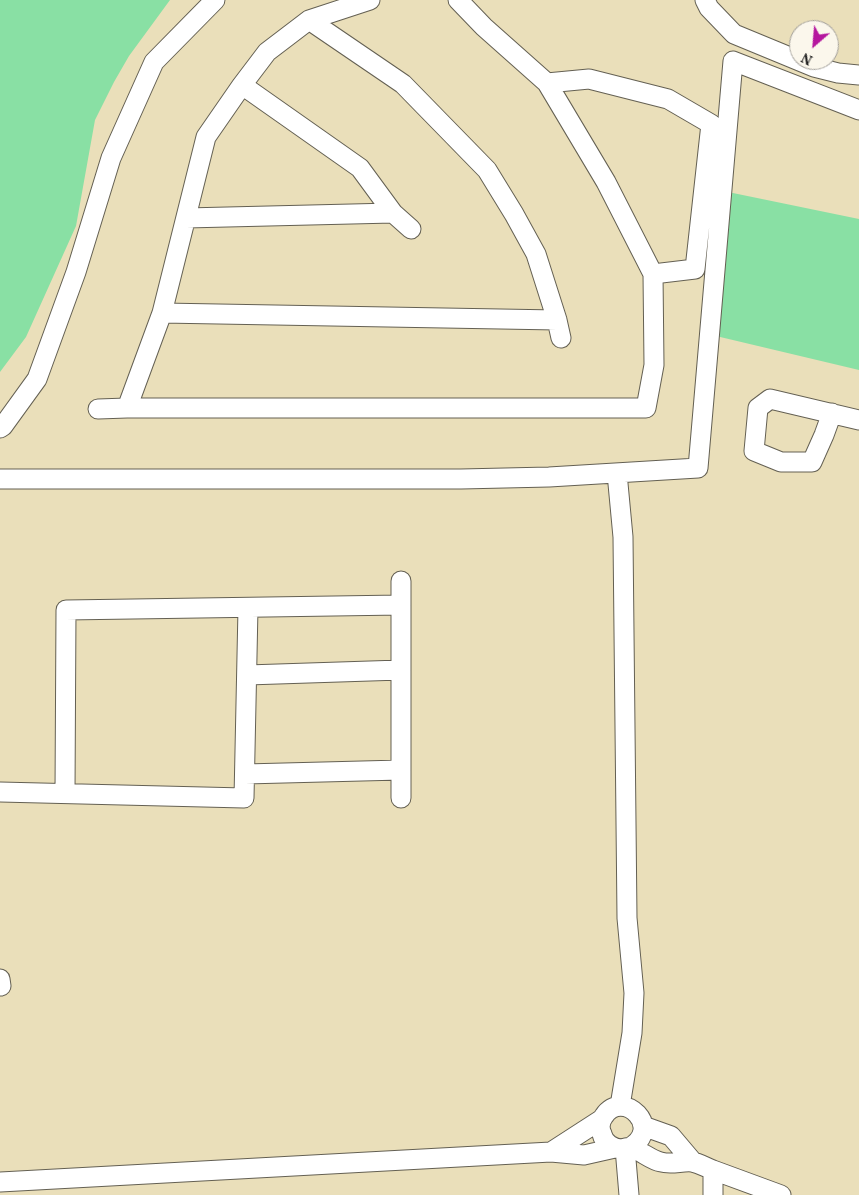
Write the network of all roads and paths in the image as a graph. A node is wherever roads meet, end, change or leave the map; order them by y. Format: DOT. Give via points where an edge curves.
graph roads {
  1 [pos="215,0"];
  2 [pos="370,0"];
  3 [pos="458,0"];
  4 [pos="705,0"];
  5 [pos="309,20"];
  6 [pos="859,75"];
  7 [pos="547,82"];
  8 [pos="242,85"];
  9 [pos="859,110"];
  10 [pos="393,212"];
  11 [pos="186,218"];
  12 [pos="411,229"];
  13 [pos="653,274"];
  14 [pos="162,313"];
  15 [pos="127,408"];
  16 [pos="98,409"];
  17 [pos="832,413"];
  18 [pos="859,420"];
  19 [pos="0,428"];
  20 [pos="617,473"];
  21 [pos="0,479"];
  22 [pos="401,581"];
  23 [pos="401,605"];
  24 [pos="248,608"];
  25 [pos="401,670"];
  26 [pos="247,675"];
  27 [pos="401,770"];
  28 [pos="245,774"];
  29 [pos="0,792"];
  30 [pos="65,793"];
  31 [pos="401,798"];
  32 [pos="620,1106"];
  33 [pos="602,1119"];
  34 [pos="643,1126"];
  35 [pos="623,1148"];
  36 [pos="551,1152"];
  37 [pos="693,1162"];
  38 [pos="713,1170"];
  39 [pos="0,1182"];
  40 [pos="629,1195"];
  41 [pos="713,1195"];
  42 [pos="782,1195"];
  1 -- 19 [label="street" via="154,62 112,158 76,272 37,379"];
  2 -- 5 [label="street"];
  3 -- 7 [label="street" via="484,28"];
  4 -- 6 [label="street" via="708,8 734,34 814,67"];
  5 -- 8 [label="street" via="267,52"];
  5 -- 14 [label="street" via="403,84 487,170 536,254 559,329"];
  7 -- 13 [label="street" via="606,182"];
  7 -- 13 [label="street" via="589,79 668,99 711,124 695,269"];
  8 -- 10 [label="street" via="360,168"];
  8 -- 11 [label="street" via="206,137"];
  9 -- 20 [label="street" via="733,61 698,468"];
  10 -- 11 [label="street"];
  10 -- 12 [label="street"];
  11 -- 14 [label="street"];
  13 -- 15 [label="street" via="654,365 646,408"];
  14 -- 15 [label="street"];
  15 -- 16 [label="street"];
  17 -- 18 [label="street"];
  20 -- 21 [label="street" via="461,479"];
  20 -- 32 [label="street" via="622,537 627,918 634,993 632,1033"];
  22 -- 23 [label="street"];
  23 -- 24 [label="street"];
  23 -- 25 [label="street"];
  24 -- 26 [label="street"];
  24 -- 30 [label="street" via="66,610"];
  25 -- 26 [label="street"];
  25 -- 27 [label="street"];
  26 -- 28 [label="street"];
  27 -- 28 [label="street"];
  27 -- 31 [label="street"];
  28 -- 30 [label="street" via="244,798"];
  29 -- 30 [label="street"];
  32 -- 33 [label="street" via="611,1109"];
  32 -- 34 [label="street" via="638,1113"];
  33 -- 35 [label="street" via="600,1126 604,1139"];
  33 -- 36 [label="street"];
  34 -- 35 [label="street" via="640,1139"];
  34 -- 37 [label="street" via="672,1136"];
  35 -- 36 [label="street" via="584,1155"];
  35 -- 37 [label="street" via="662,1163"];
  35 -- 40 [label="street"];
  36 -- 39 [label="street"];
  37 -- 38 [label="street"];
  38 -- 41 [label="street"];
  38 -- 42 [label="street"];
}
